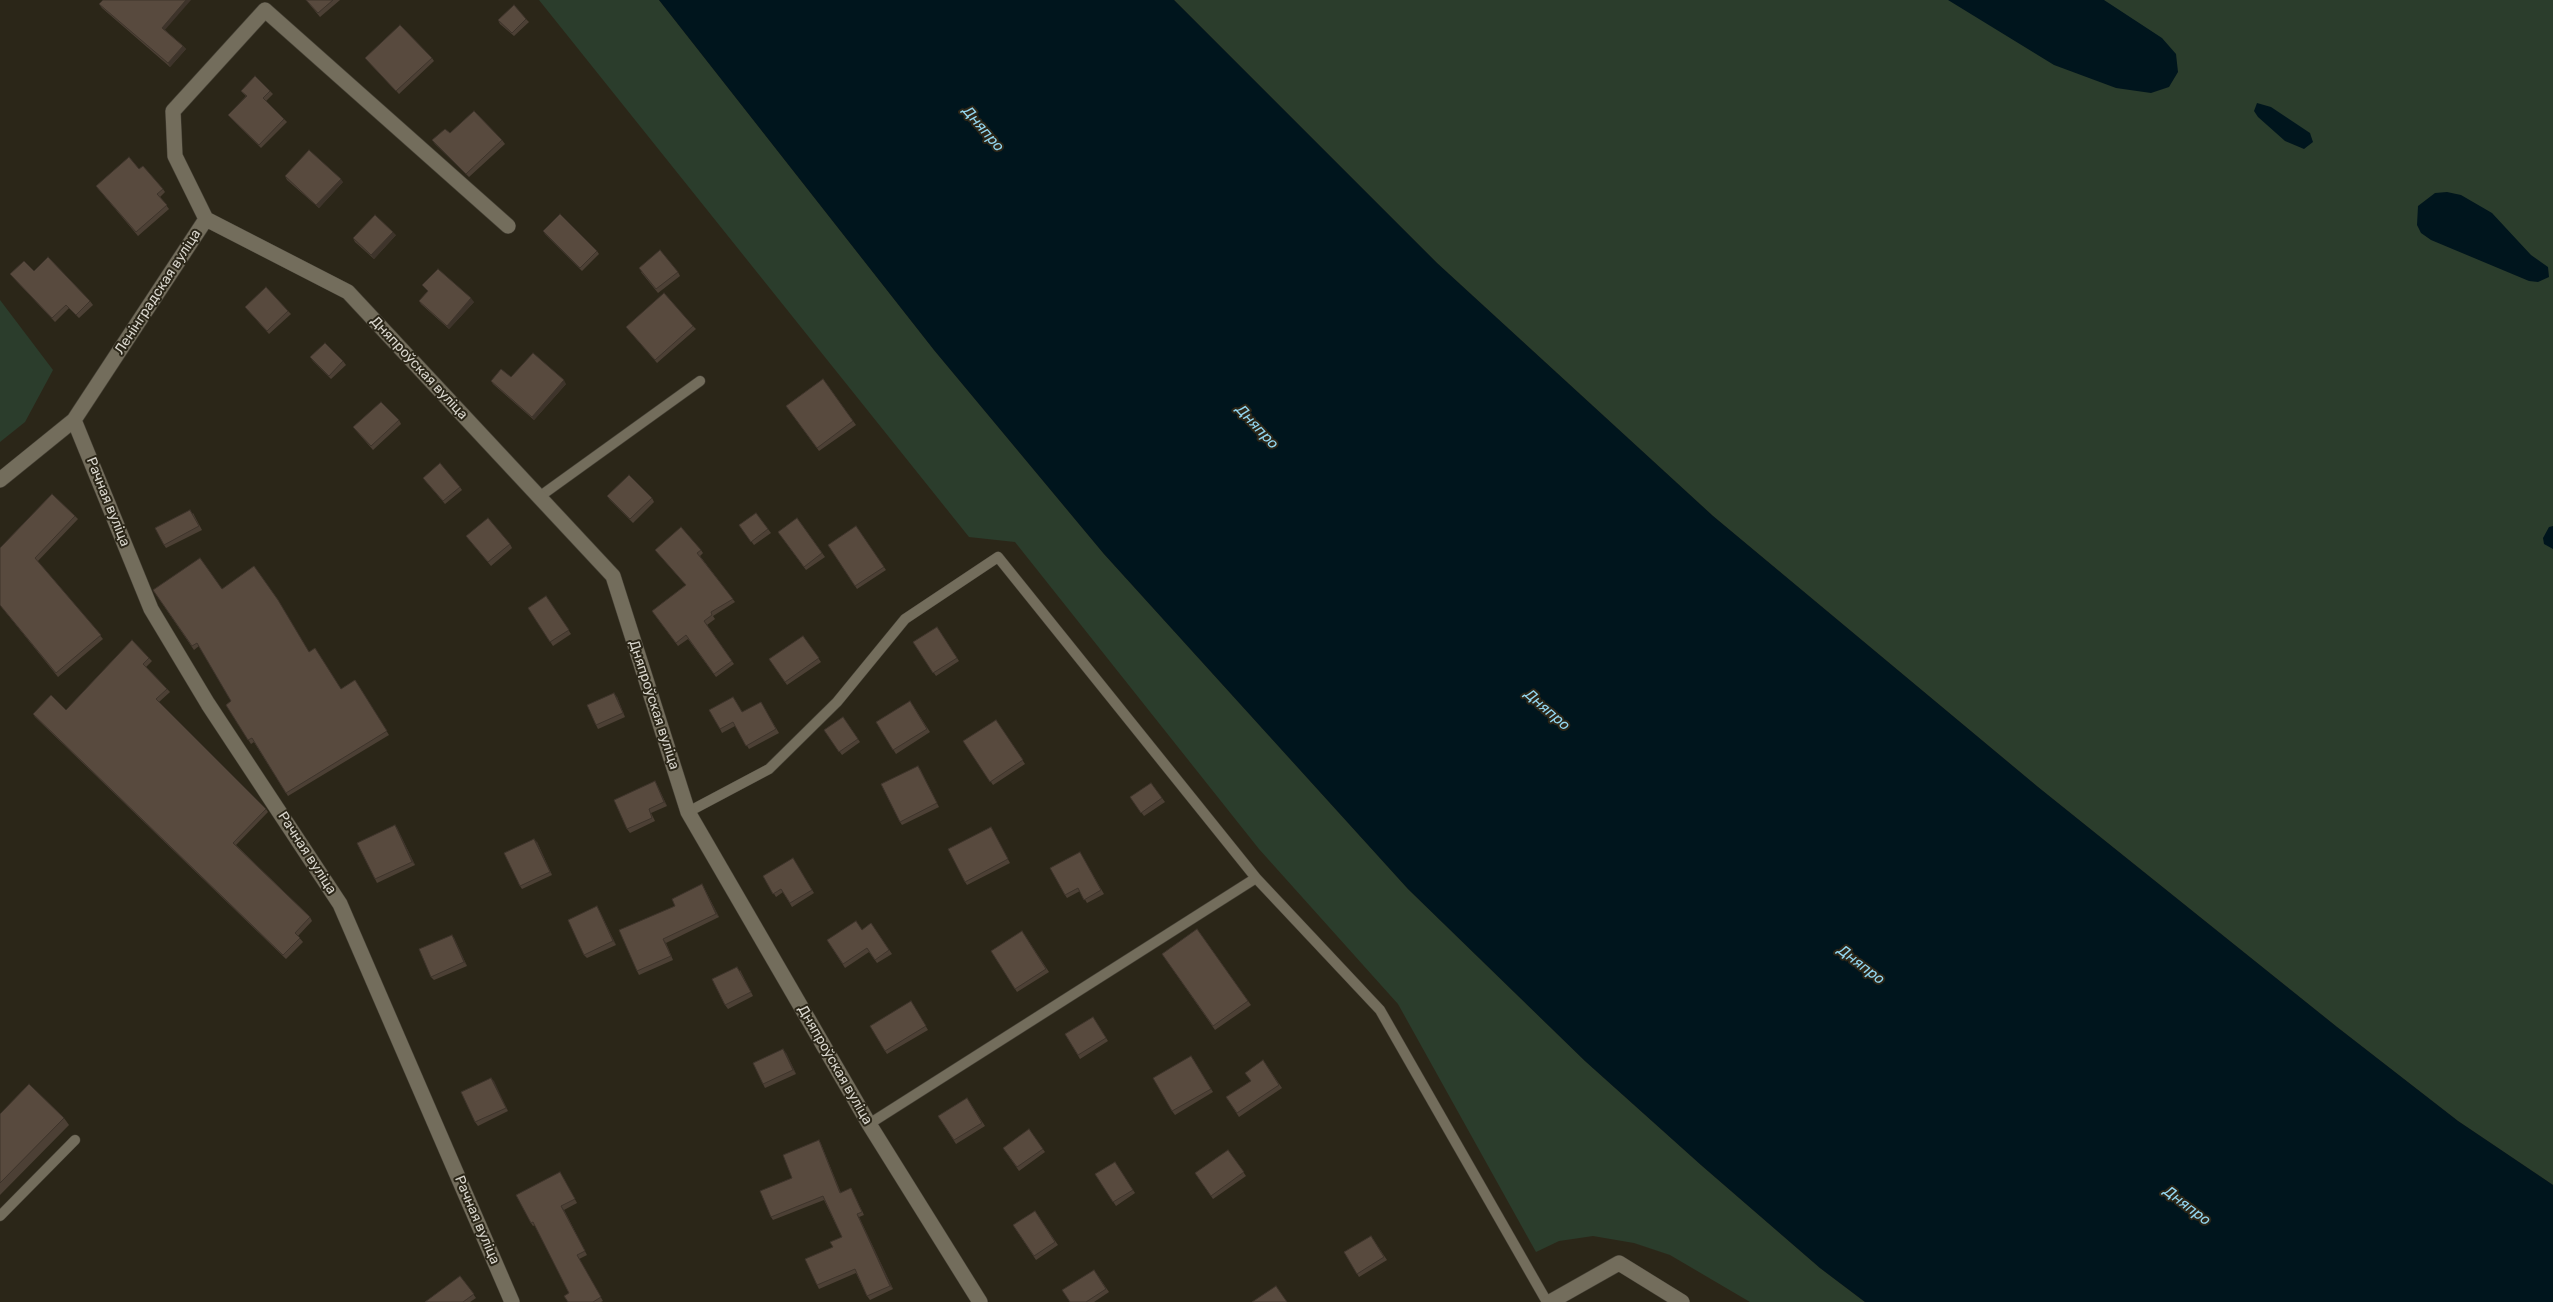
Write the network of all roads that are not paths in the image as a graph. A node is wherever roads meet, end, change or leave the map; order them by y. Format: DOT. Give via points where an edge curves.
graph roads {
  1 [pos="266,5"];
  2 [pos="206,219"];
  3 [pos="508,226"];
  4 [pos="700,381"];
  5 [pos="74,420"];
  6 [pos="0,480"];
  7 [pos="539,497"];
  8 [pos="688,812"];
  9 [pos="1256,878"];
  10 [pos="869,1124"];
  11 [pos="75,1140"];
  12 [pos="0,1216"];
  13 [pos="512,1302"];
  14 [pos="980,1302"];
  15 [pos="1548,1302"];
  16 [pos="1682,1302"];
  1 -- 2 [label="street, Ленінградская вуліца" via="173,111 175,156"];
  1 -- 3 [label="street"];
  2 -- 5 [label="street, Ленінградская вуліца"];
  2 -- 7 [label="street, Дняпроўская вуліца" via="348,292"];
  4 -- 7 [label="lane"];
  5 -- 6 [label="street, Ленінградская вуліца"];
  5 -- 13 [label="street, Рачная вуліца" via="151,609 208,704 340,904"];
  7 -- 8 [label="street, Дняпроўская вуліца" via="613,576"];
  8 -- 9 [label="lane" via="769,769 837,702 905,619 998,557"];
  8 -- 10 [label="street, Дняпроўская вуліца"];
  9 -- 10 [label="lane"];
  9 -- 15 [label="lane" via="1380,1010"];
  10 -- 14 [label="street, Дняпроўская вуліца"];
  11 -- 12 [label="lane"];
  15 -- 16 [label="street" via="1619,1263"];
}
